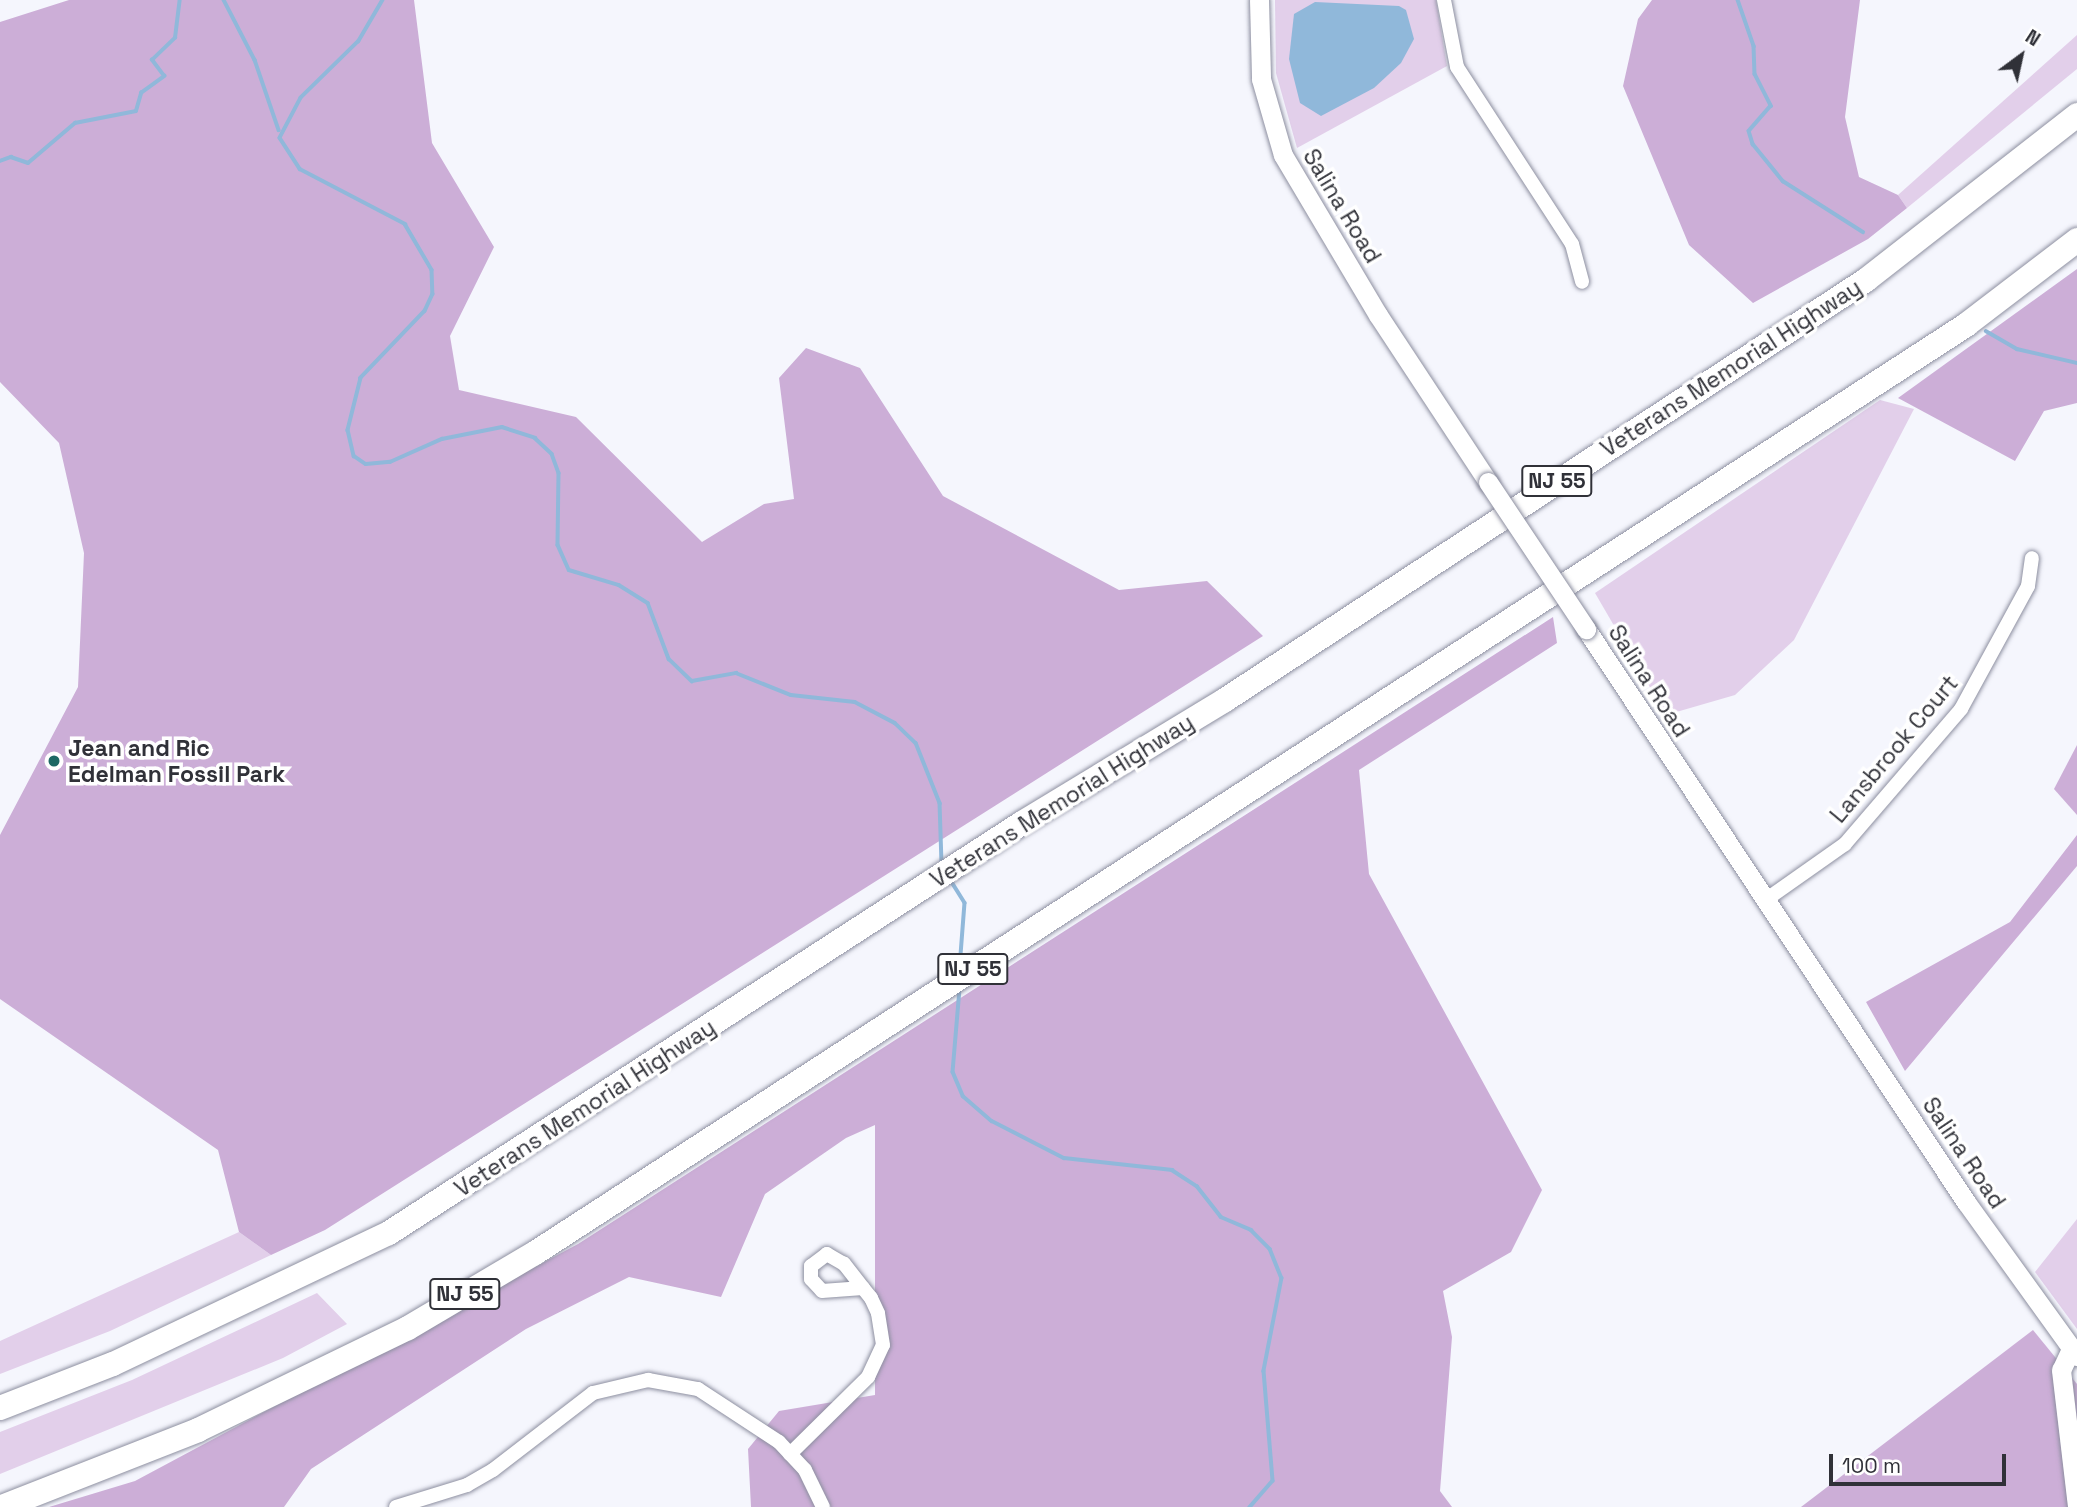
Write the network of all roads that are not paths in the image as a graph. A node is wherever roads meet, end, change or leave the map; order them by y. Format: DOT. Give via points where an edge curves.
graph roads {
  1 [pos="1259,0"];
  2 [pos="1444,0"];
  3 [pos="2077,115"];
  4 [pos="2077,240"];
  5 [pos="1582,282"];
  6 [pos="2032,558"];
  7 [pos="1767,899"];
  8 [pos="863,1288"];
  9 [pos="2074,1353"];
  10 [pos="0,1409"];
  11 [pos="790,1454"];
  12 [pos="2,1507"];
  13 [pos="396,1507"];
  14 [pos="823,1507"];
  15 [pos="2077,1507"];
  1 -- 7 [label="street, Salina Road, bridge" via="1261,79 1283,155 1378,315"];
  2 -- 5 [label="street" via="1457,66 1572,244"];
  3 -- 10 [label="highway, Veterans Memorial Highway / NJ 55" via="1866,280 1225,701 1022,823 389,1233 113,1364"];
  4 -- 12 [label="highway, NJ 55" via="1966,325 1209,821 1049,918 897,1020 408,1328 198,1430"];
  6 -- 7 [label="street, Lansbrook Court" via="2028,586 1961,709 1845,844"];
  7 -- 9 [label="street, Salina Road" via="1973,1212"];
  8 -- 11 [label="street" via="884,1329 880,1356 868,1377"];
  9 -- 15 [label="street" via="2061,1370"];
  11 -- 13 [label="street" via="709,1394 673,1381 648,1380 593,1393 485,1475"];
  11 -- 14 [label="street" via="818,1491"];
}
